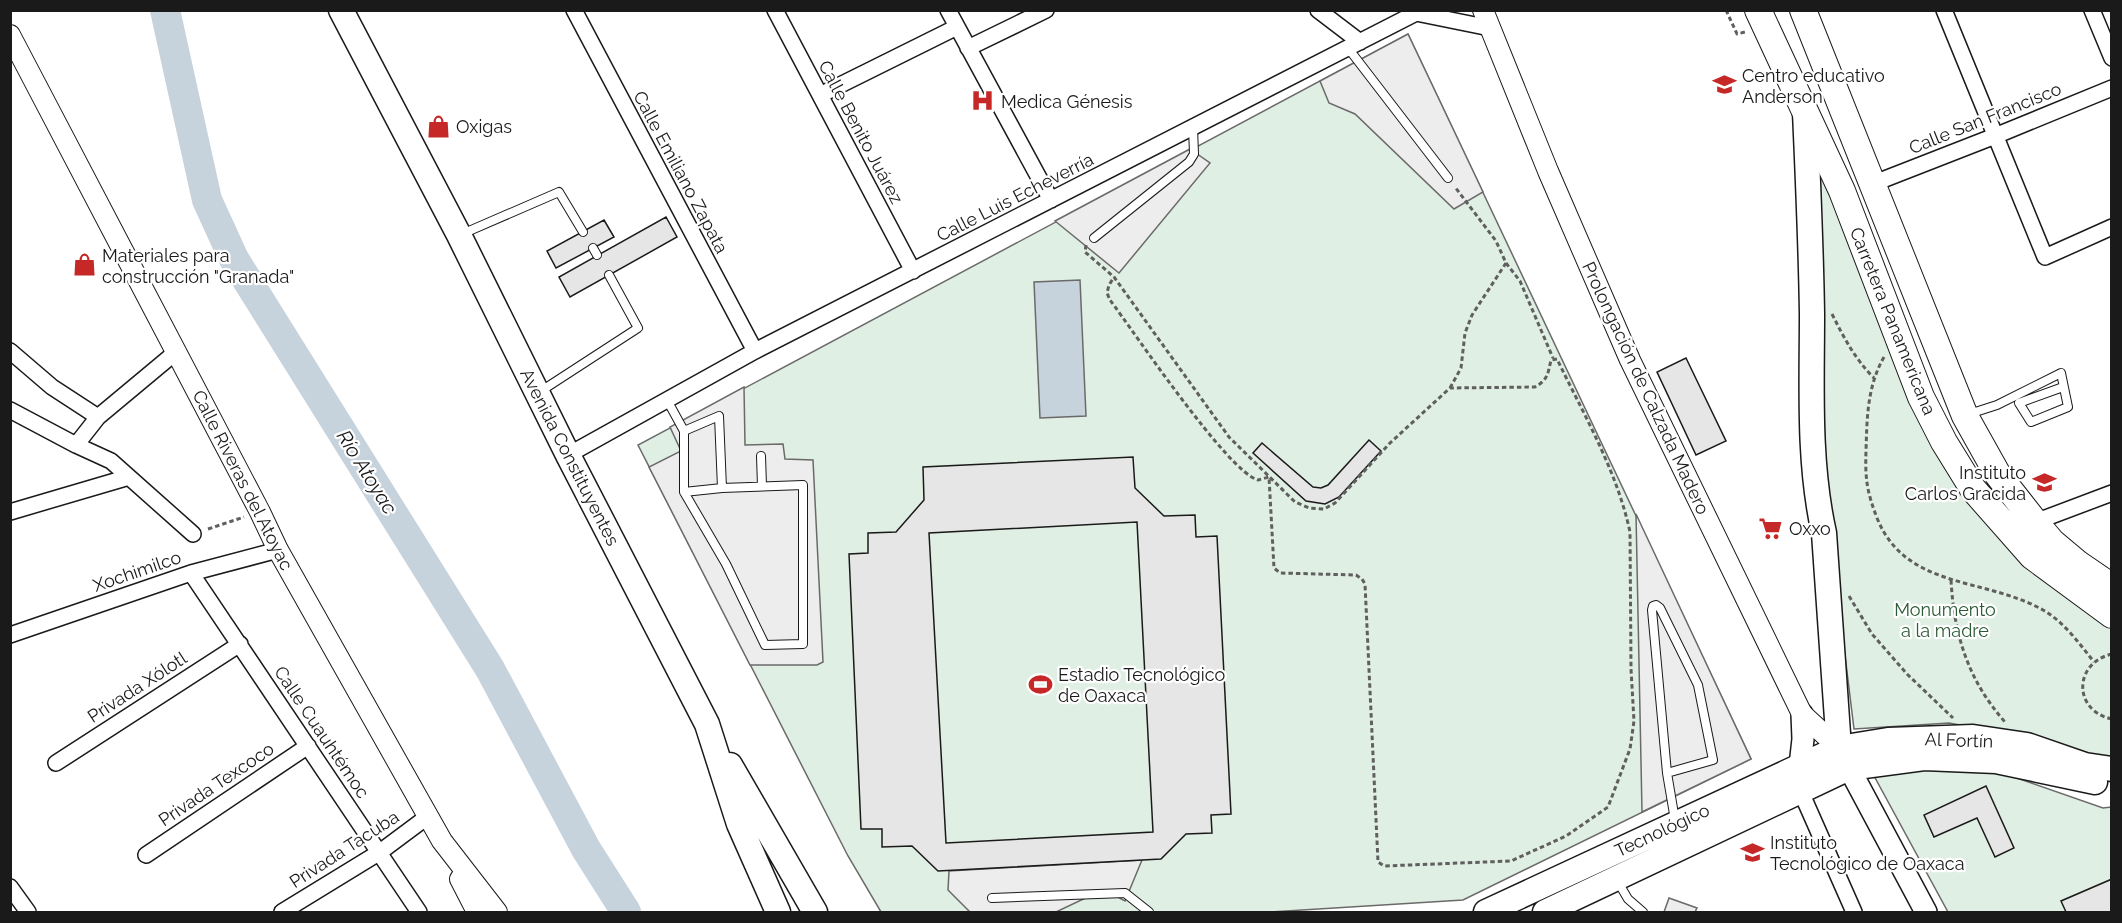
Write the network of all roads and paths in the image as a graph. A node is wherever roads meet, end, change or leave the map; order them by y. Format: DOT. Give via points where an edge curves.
graph roads {
  1 [pos="341,10"];
  2 [pos="574,10"];
  3 [pos="775,10"];
  4 [pos="948,10"];
  5 [pos="1046,10"];
  6 [pos="1318,10"];
  7 [pos="1726,10"];
  8 [pos="1803,10"];
  9 [pos="1944,10"];
  10 [pos="2092,10"];
  11 [pos="1416,11"];
  12 [pos="1760,11"];
  13 [pos="1486,19"];
  14 [pos="957,27"];
  15 [pos="1737,34"];
  16 [pos="10,35"];
  17 [pos="1354,45"];
  18 [pos="968,48"];
  19 [pos="2112,57"];
  20 [pos="17,60"];
  21 [pos="2112,88"];
  22 [pos="820,95"];
  23 [pos="1805,112"];
  24 [pos="1193,128"];
  25 [pos="1995,136"];
  26 [pos="1448,178"];
  27 [pos="1872,184"];
  28 [pos="1051,200"];
  29 [pos="2112,227"];
  30 [pos="583,232"];
  31 [pos="459,235"];
  32 [pos="1094,238"];
  33 [pos="1506,263"];
  34 [pos="913,271"];
  35 [pos="609,275"];
  36 [pos="1114,277"];
  37 [pos="1830,309"];
  38 [pos="1899,342"];
  39 [pos="10,351"];
  40 [pos="755,351"];
  41 [pos="176,352"];
  42 [pos="1553,358"];
  43 [pos="1874,378"];
  44 [pos="2063,387"];
  45 [pos="1450,388"];
  46 [pos="537,393"];
  47 [pos="666,400"];
  48 [pos="10,410"];
  49 [pos="1965,416"];
  50 [pos="98,417"];
  51 [pos="684,431"];
  52 [pos="76,445"];
  53 [pos="568,455"];
  54 [pos="761,456"];
  55 [pos="129,477"];
  56 [pos="1269,477"];
  57 [pos="762,486"];
  58 [pos="722,488"];
  59 [pos="684,492"];
  60 [pos="2112,493"];
  61 [pos="10,512"];
  62 [pos="260,512"];
  63 [pos="2035,522"];
  64 [pos="193,534"];
  65 [pos="278,550"];
  66 [pos="191,573"];
  67 [pos="1951,579"];
  68 [pos="2112,587"];
  69 [pos="1845,590"];
  70 [pos="2112,615"];
  71 [pos="10,635"];
  72 [pos="240,644"];
  73 [pos="2112,654"];
  74 [pos="2094,662"];
  75 [pos="1803,714"];
  76 [pos="2112,719"];
  77 [pos="707,724"];
  78 [pos="1973,737"];
  79 [pos="2027,745"];
  80 [pos="308,746"];
  81 [pos="1844,758"];
  82 [pos="56,763"];
  83 [pos="1800,766"];
  84 [pos="2112,770"];
  85 [pos="1667,772"];
  86 [pos="2112,785"];
  87 [pos="1801,792"];
  88 [pos="427,817"];
  89 [pos="1675,824"];
  90 [pos="442,841"];
  91 [pos="380,852"];
  92 [pos="146,855"];
  93 [pos="1616,879"];
  94 [pos="10,887"];
  95 [pos="1539,888"];
  96 [pos="992,898"];
  97 [pos="1548,911"];
  98 [pos="28,912"];
  99 [pos="282,912"];
  100 [pos="419,912"];
  101 [pos="477,912"];
  102 [pos="497,912"];
  103 [pos="778,912"];
  104 [pos="815,912"];
  105 [pos="1149,912"];
  106 [pos="1486,912"];
  107 [pos="1643,912"];
  108 [pos="1854,912"];
  109 [pos="1926,912"];
  1 -- 31 [label="main road, Avenida Constituyentes"];
  2 -- 40 [label="street, Calle Emiliano Zapata"];
  3 -- 22 [label="street, Calle Benito Juárez"];
  4 -- 14 [label="street"];
  5 -- 18 [label="street"];
  6 -- 17 [label="street"];
  7 -- 15 [label="path"];
  8 -- 27 [label="highway, Carretera Panamericana"];
  9 -- 25 [label="street"];
  10 -- 19 [label="street"];
  11 -- 13 [label="street, Calle Luis Echeverría"];
  11 -- 17 [label="street, Calle Luis Echeverría"];
  12 -- 23 [label="highway, Carretera Panamericana"];
  13 -- 75 [label="street, Prolongación de Calzada Madero" via="1630,360"];
  14 -- 18 [label="street"];
  14 -- 22 [label="street"];
  16 -- 20 [label="street, Calle Riveras del Atoyac"];
  17 -- 24 [label="street, Calle Luis Echeverría"];
  17 -- 26 [label="lane"];
  18 -- 28 [label="street"];
  20 -- 41 [label="street, Calle Riveras del Atoyac"];
  21 -- 25 [label="street, Calle San Francisco"];
  22 -- 34 [label="street, Calle Benito Juárez"];
  23 -- 38 [label="highway, Carretera Panamericana" via="1842,191"];
  23 -- 81 [label="main road" via="1817,500 1824,533"];
  24 -- 28 [label="street, Calle Luis Echeverría"];
  24 -- 32 [label="lane" via="1194,154 1189,162"];
  25 -- 27 [label="street, Calle San Francisco"];
  25 -- 29 [label="street" via="2045,256"];
  26 -- 33 [label="path" via="1496,241"];
  27 -- 49 [label="highway, Carretera Panamericana"];
  28 -- 34 [label="street, Calle Luis Echeverría"];
  30 -- 31 [label="lane" via="559,192"];
  31 -- 46 [label="main road, Avenida Constituyentes"];
  32 -- 36 [label="path" via="1085,252"];
  33 -- 42 [label="path" via="1520,281"];
  33 -- 45 [label="path" via="1472,315 1465,333 1461,368"];
  34 -- 40 [label="street, Calle Luis Echeverría"];
  35 -- 46 [label="lane" via="638,328"];
  36 -- 56 [label="path" via="1229,437"];
  36 -- 56 [label="path" via="1108,285 1110,300 1205,429 1248,475 1258,480"];
  37 -- 43 [label="path" via="1846,344"];
  38 -- 43 [label="path" via="1884,357"];
  38 -- 70 [label="highway, Carretera Panamericana" via="1944,442 1973,489 2032,556"];
  39 -- 50 [label="street" via="52,387"];
  40 -- 47 [label="street, Calle Luis Echeverría"];
  41 -- 50 [label="street"];
  41 -- 62 [label="street, Calle Riveras del Atoyac"];
  42 -- 45 [label="path" via="1544,382 1535,387"];
  42 -- 56 [label="path" via="1557,359 1616,483 1630,532 1635,721 1630,749 1608,807 1566,836 1510,861 1384,866 1378,862 1365,584 1356,575 1280,573 1274,568"];
  43 -- 67 [label="path" via="1868,406 1868,493 1883,532 1904,557"];
  44 -- 44 [label="lane" via="2068,406 2031,422 2019,403"];
  44 -- 49 [label="lane" via="2061,373 1997,405"];
  45 -- 56 [label="path" via="1390,443 1335,503 1324,509 1295,502"];
  46 -- 53 [label="main road, Avenida Constituyentes"];
  47 -- 51 [label="lane"];
  47 -- 53 [label="street, Calle Luis Echeverría"];
  48 -- 52 [label="street"];
  49 -- 63 [label="highway, Carretera Panamericana" via="1998,475"];
  50 -- 52 [label="street"];
  51 -- 58 [label="lane" via="719,416"];
  51 -- 59 [label="lane"];
  52 -- 55 [label="street" via="111,461"];
  53 -- 77 [label="main road, Avenida Constituyentes"];
  54 -- 57 [label="lane"];
  55 -- 61 [label="street"];
  55 -- 64 [label="street"];
  57 -- 58 [label="lane"];
  57 -- 59 [label="lane" via="803,485 803,644 765,645 726,564"];
  58 -- 59 [label="lane"];
  60 -- 63 [label="street"];
  62 -- 64 [label="path"];
  62 -- 65 [label="street, Calle Riveras del Atoyac"];
  63 -- 68 [label="highway, Carretera Panamericana" via="2052,542"];
  65 -- 66 [label="street, Xochimilco"];
  65 -- 88 [label="street, Calle Riveras del Atoyac"];
  66 -- 71 [label="street, Xochimilco"];
  66 -- 72 [label="street, Calle Cuauhtémoc"];
  67 -- 74 [label="path" via="1997,591 2044,610 2059,621"];
  67 -- 79 [label="path" via="1957,631 1978,685"];
  69 -- 78 [label="path" via="1872,634 1907,674"];
  72 -- 80 [label="street, Calle Cuauhtémoc"];
  72 -- 82 [label="street, Privada Xólotl"];
  73 -- 74 [label="path"];
  74 -- 76 [label="path" via="2083,681 2086,703 2103,718"];
  75 -- 81 [label="street, Prolongación de Calzada Madero"];
  75 -- 83 [label="main road"];
  77 -- 103 [label="main road, Avenida Constituyentes" via="739,824"];
  77 -- 104 [label="main road"];
  78 -- 79 [label="main road, Al Fortín"];
  78 -- 81 [label="main road, Al Fortín" via="1888,740"];
  79 -- 84 [label="main road, Al Fortín"];
  80 -- 91 [label="street, Calle Cuauhtémoc"];
  80 -- 92 [label="street, Privada Texcoco"];
  81 -- 83 [label="main road, Tecnológico"];
  81 -- 86 [label="main road, Al Fortín" via="1996,761"];
  81 -- 87 [label="main road, Tecnológico"];
  81 -- 109 [label="main road"];
  83 -- 89 [label="main road, Tecnológico"];
  85 -- 85 [label="lane" via="1652,610 1656,605 1698,685 1713,760"];
  85 -- 89 [label="lane"];
  87 -- 93 [label="main road, Tecnológico"];
  87 -- 108 [label="street"];
  88 -- 90 [label="street, Calle Riveras del Atoyac"];
  88 -- 91 [label="street, Privada Tacuba"];
  89 -- 95 [label="main road, Tecnológico"];
  90 -- 101 [label="street"];
  90 -- 102 [label="street, Calle Riveras del Atoyac"];
  91 -- 99 [label="street, Privada Tacuba"];
  91 -- 100 [label="street, Calle Cuauhtémoc"];
  93 -- 97 [label="main road, Tecnológico"];
  93 -- 107 [label="lane" via="1635,908"];
  94 -- 98 [label="street"];
  95 -- 97 [label="main road"];
  95 -- 106 [label="main road, Tecnológico"];
  96 -- 105 [label="lane" via="1125,893"];
}
